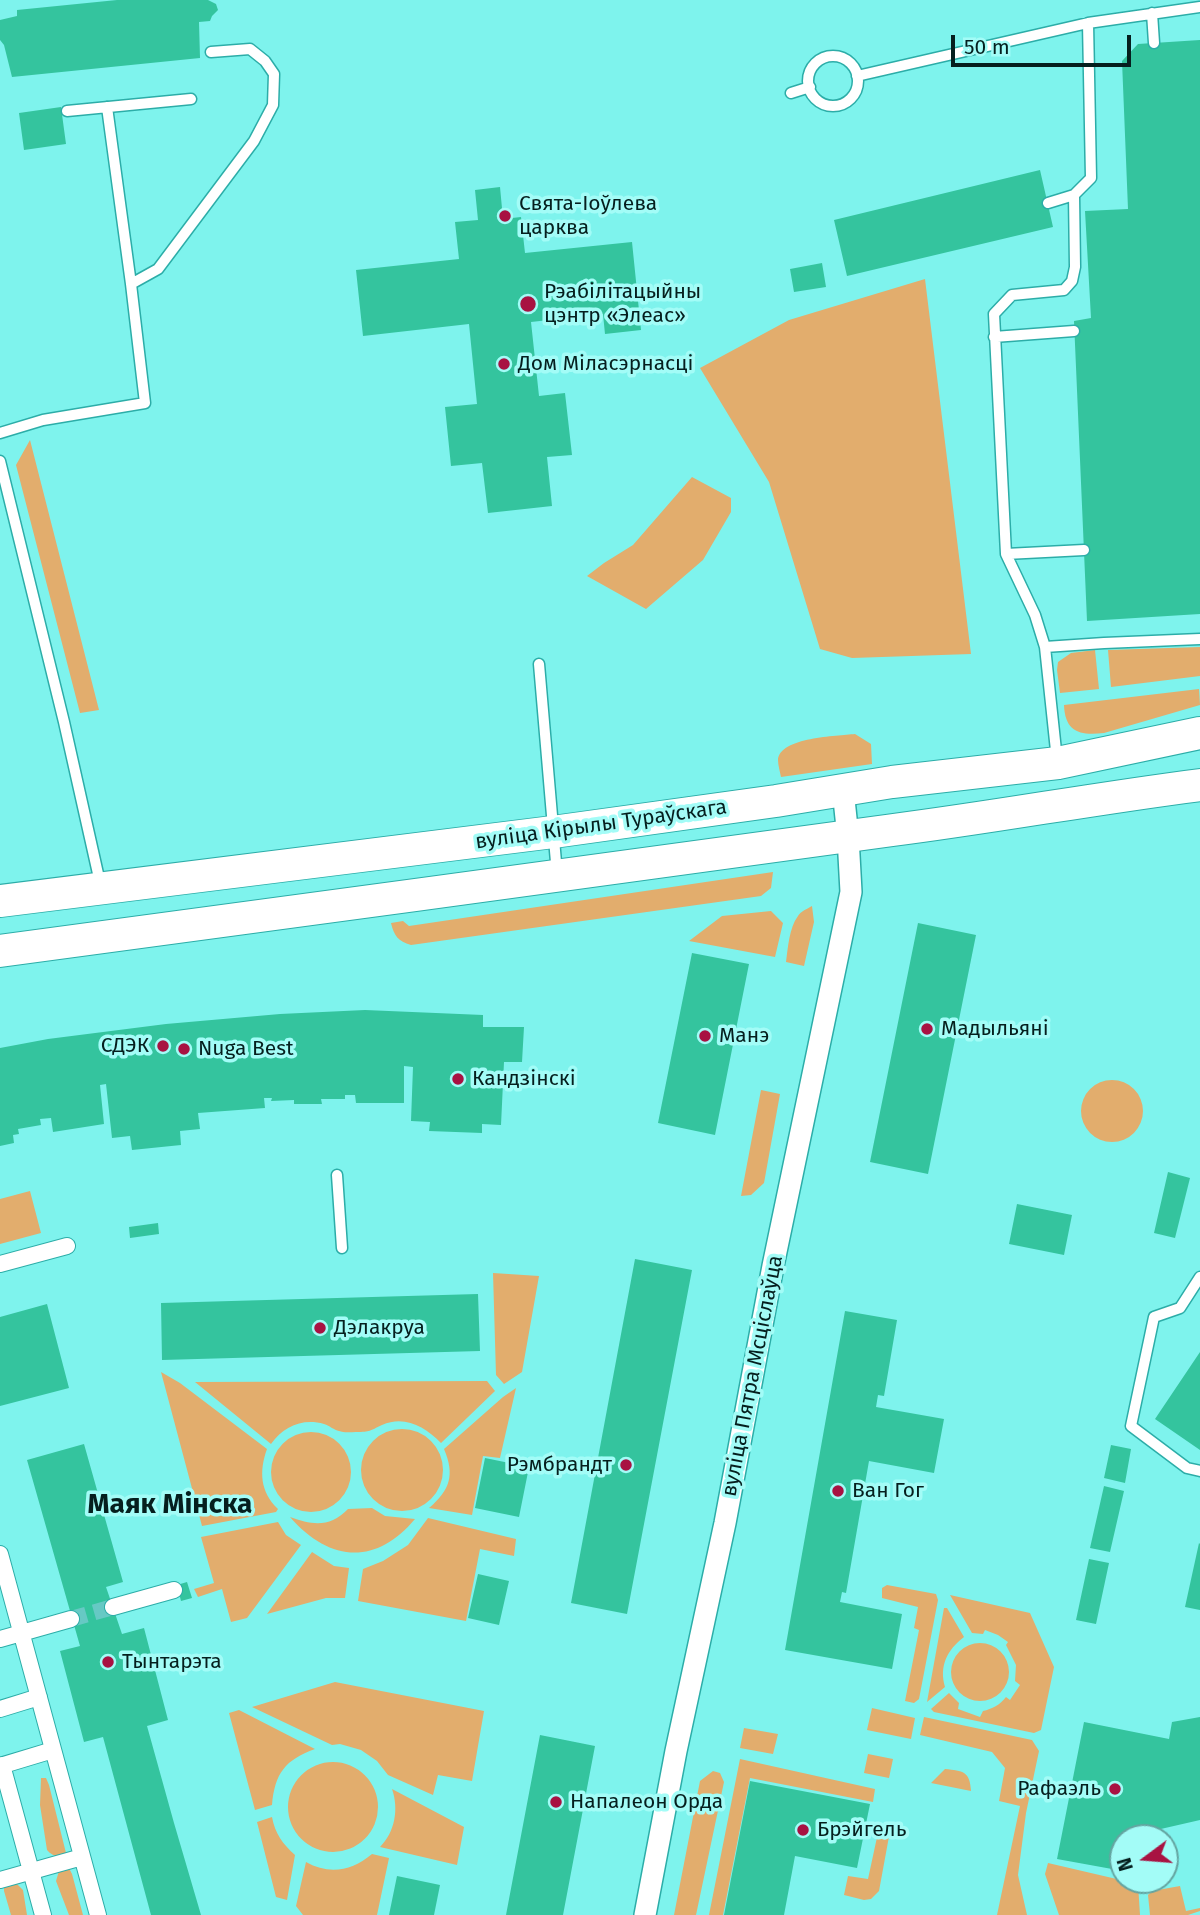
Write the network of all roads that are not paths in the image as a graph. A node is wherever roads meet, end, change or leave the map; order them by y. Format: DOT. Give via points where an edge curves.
graph roads {
  1 [pos="1200,6"];
  2 [pos="1152,13"];
  3 [pos="1088,23"];
  4 [pos="1154,43"];
  5 [pos="211,52"];
  6 [pos="857,76"];
  7 [pos="810,88"];
  8 [pos="791,93"];
  9 [pos="191,99"];
  10 [pos="107,107"];
  11 [pos="67,111"];
  12 [pos="1074,195"];
  13 [pos="1048,203"];
  14 [pos="131,284"];
  15 [pos="1074,331"];
  16 [pos="994,337"];
  17 [pos="0,433"];
  18 [pos="0,461"];
  19 [pos="1084,550"];
  20 [pos="1006,554"];
  21 [pos="1200,639"];
  22 [pos="1045,648"];
  23 [pos="539,664"];
  24 [pos="1200,733"];
  25 [pos="1058,763"];
  26 [pos="1200,785"];
  27 [pos="843,789"];
  28 [pos="553,832"];
  29 [pos="848,836"];
  30 [pos="558,877"];
  31 [pos="102,888"];
  32 [pos="0,901"];
  33 [pos="0,951"];
  34 [pos="337,1175"];
  35 [pos="67,1245"];
  36 [pos="342,1248"];
  37 [pos="0,1264"];
  38 [pos="1200,1277"];
  39 [pos="1200,1471"];
  40 [pos="0,1554"];
  41 [pos="174,1590"];
  42 [pos="113,1607"];
  43 [pos="71,1619"];
  44 [pos="22,1633"];
  45 [pos="0,1639"];
  46 [pos="39,1697"];
  47 [pos="0,1709"];
  48 [pos="53,1750"];
  49 [pos="1,1765"];
  50 [pos="82,1857"];
  51 [pos="31,1871"];
  52 [pos="0,1880"];
  53 [pos="43,1915"];
  54 [pos="98,1915"];
  55 [pos="645,1915"];
  1 -- 2 [label="lane"];
  2 -- 3 [label="lane"];
  2 -- 4 [label="lane"];
  3 -- 6 [label="lane"];
  3 -- 12 [label="lane" via="1091,178"];
  5 -- 14 [label="lane" via="250,49 265,61 274,75 273,105 254,141 158,269"];
  6 -- 7 [label="lane" via="854,95 840,105 823,103"];
  6 -- 7 [label="lane" via="846,59 830,57 812,69"];
  7 -- 8 [label="lane"];
  9 -- 10 [label="lane"];
  10 -- 11 [label="lane"];
  10 -- 14 [label="lane"];
  12 -- 13 [label="lane"];
  12 -- 16 [label="lane" via="1072,281 1064,290 1013,295 994,314"];
  14 -- 17 [label="lane" via="145,403 43,420"];
  15 -- 16 [label="lane"];
  16 -- 20 [label="lane"];
  18 -- 31 [label="lane"];
  19 -- 20 [label="lane"];
  20 -- 22 [label="lane"];
  21 -- 22 [label="lane"];
  22 -- 25 [label="lane"];
  23 -- 28 [label="lane"];
  24 -- 25 [label="main road, вуліца Кірылы Тураўскага"];
  25 -- 27 [label="main road, вуліца Кірылы Тураўскага"];
  26 -- 29 [label="main road"];
  27 -- 28 [label="main road, вуліца Кірылы Тураўскага"];
  27 -- 29 [label="street, вуліца Пятра Мсціслаўца"];
  28 -- 30 [label="lane"];
  28 -- 31 [label="main road, вуліца Кірылы Тураўскага"];
  29 -- 30 [label="main road"];
  29 -- 55 [label="street, вуліца Пятра Мсціслаўца" via="851,891"];
  30 -- 33 [label="main road"];
  31 -- 32 [label="main road, вуліца Кірылы Тураўскага"];
  34 -- 36 [label="lane"];
  35 -- 37 [label="street"];
  38 -- 39 [label="lane" via="1180,1308 1154,1317 1131,1426 1187,1468"];
  40 -- 44 [label="street"];
  41 -- 42 [label="street"];
  43 -- 44 [label="street"];
  44 -- 45 [label="street"];
  44 -- 46 [label="street"];
  46 -- 47 [label="street"];
  46 -- 48 [label="street"];
  48 -- 49 [label="street"];
  48 -- 50 [label="street"];
  49 -- 51 [label="street"];
  50 -- 51 [label="street"];
  50 -- 54 [label="street"];
  51 -- 52 [label="street"];
  51 -- 53 [label="street"];
}
